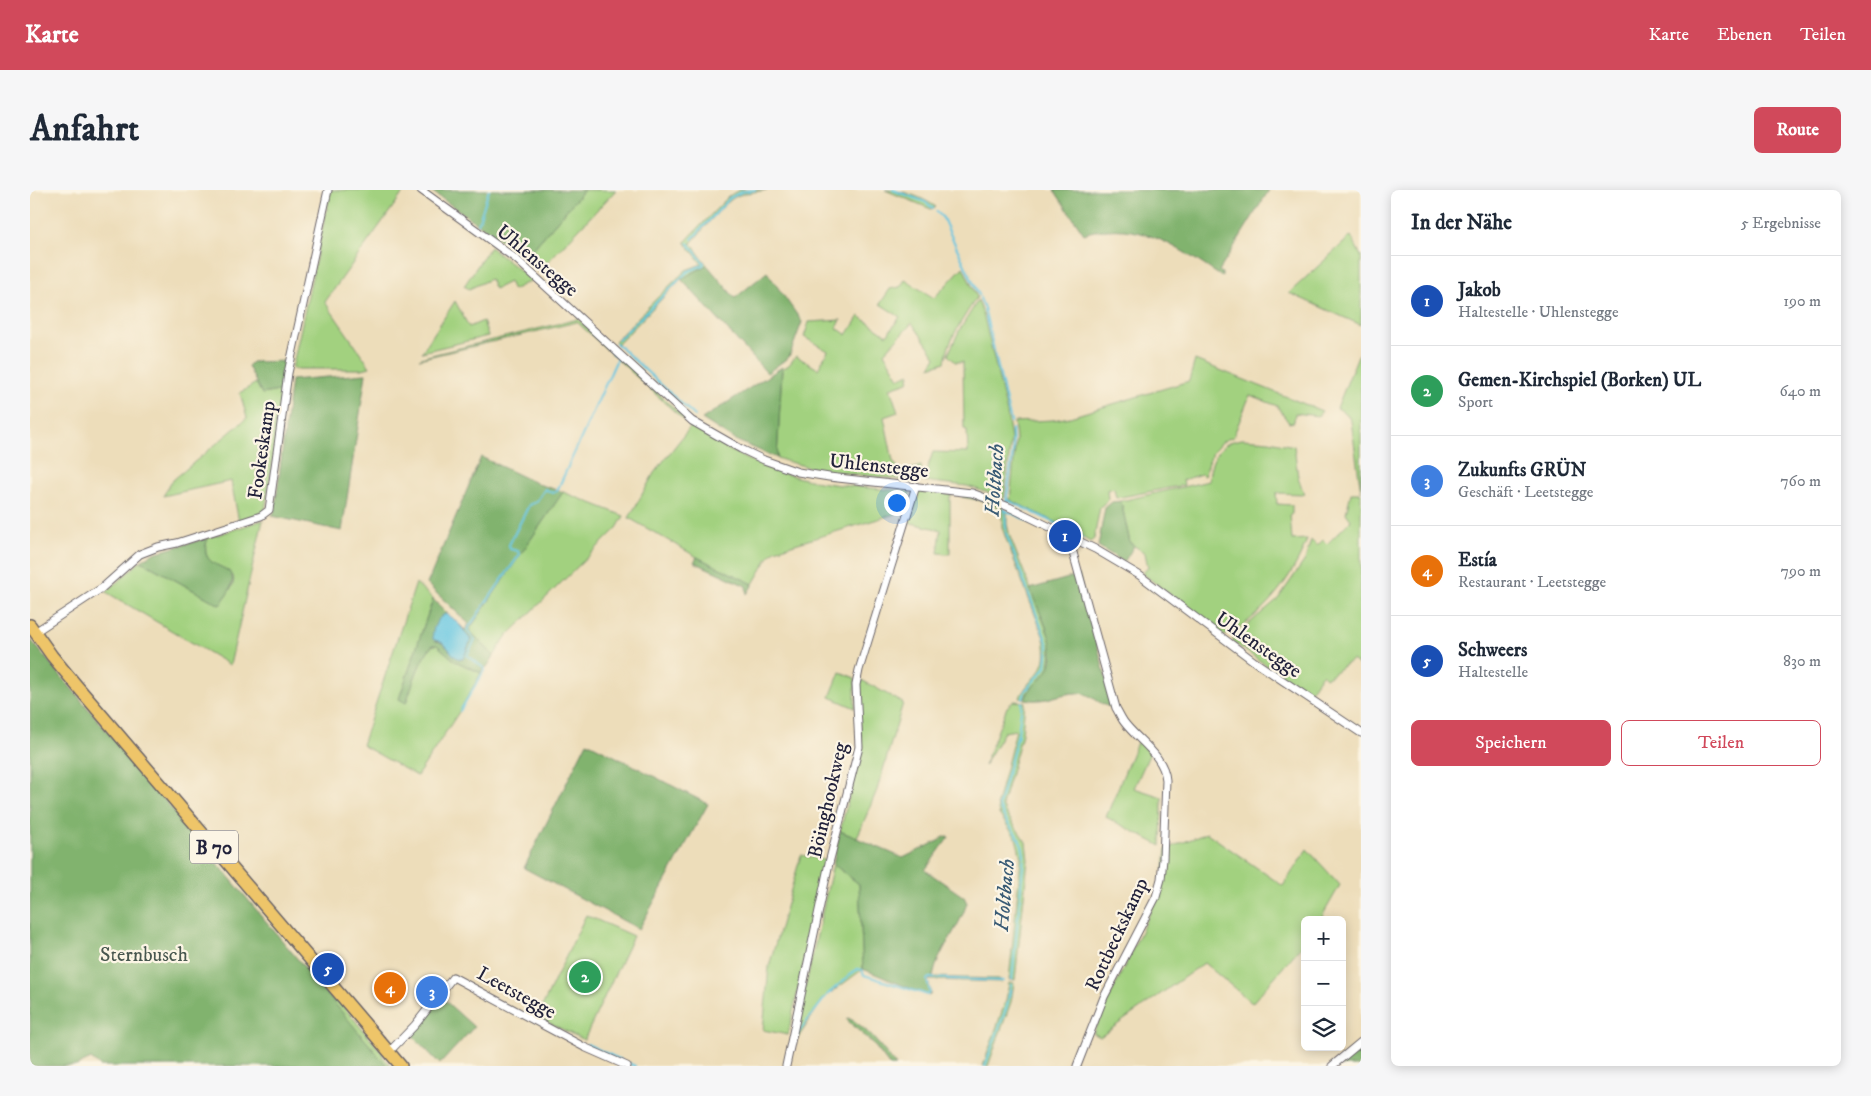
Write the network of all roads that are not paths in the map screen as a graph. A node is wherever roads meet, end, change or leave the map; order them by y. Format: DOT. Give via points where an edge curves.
graph roads {
  1 [pos="328,190"];
  2 [pos="421,190"];
  3 [pos="916,486"];
  4 [pos="1070,536"];
  5 [pos="32,629"];
  6 [pos="1361,733"];
  7 [pos="1361,1042"];
  8 [pos="389,1052"];
  9 [pos="401,1066"];
  10 [pos="627,1066"];
  11 [pos="786,1066"];
  12 [pos="1077,1066"];
  13 [pos="1332,1066"];
  1 -- 5 [label="street, Fookeskamp" via="288,373 269,510 261,516 140,554 102,588"];
  2 -- 3 [label="street, Uhlenstegge" via="531,272 692,421 741,449 798,472"];
  3 -- 4 [label="street, Uhlenstegge" via="972,493 1006,505"];
  3 -- 11 [label="street, Böinghookweg" via="859,670 856,685 859,747 829,863"];
  4 -- 6 [label="street, Uhlenstegge" via="1139,575 1255,662"];
  4 -- 12 [label="street, Rottbeckskamp" via="1116,708 1124,722 1165,769 1166,780 1163,859 1156,897 1104,997"];
  5 -- 8 [label="main road, B 70"];
  7 -- 13 [label="street"];
  8 -- 9 [label="main road, B 70"];
  8 -- 10 [label="street, Leetstegge" via="453,977 584,1047"];
}
